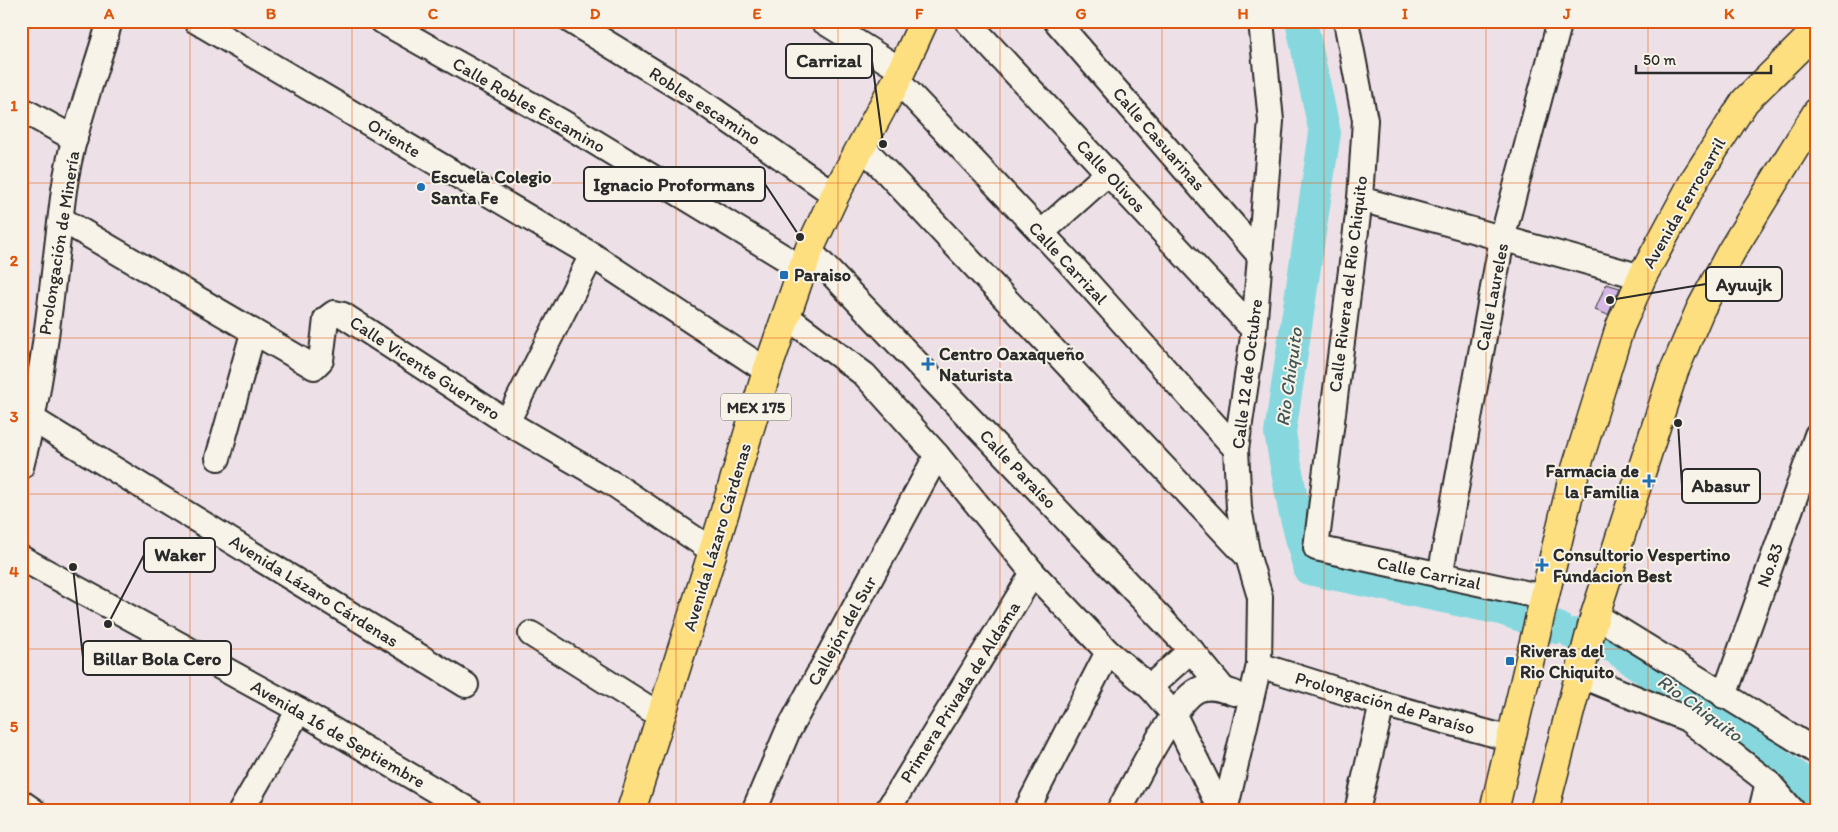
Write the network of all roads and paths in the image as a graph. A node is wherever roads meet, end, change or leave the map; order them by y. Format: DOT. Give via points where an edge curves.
graph roads {
  1 [pos="110,21"];
  2 [pos="196,21"];
  3 [pos="571,21"];
  4 [pos="823,21"];
  5 [pos="924,21"];
  6 [pos="967,21"];
  7 [pos="1056,21"];
  8 [pos="1346,21"];
  9 [pos="1560,21"];
  10 [pos="387,22"];
  11 [pos="1257,27"];
  12 [pos="1817,30"];
  13 [pos="899,75"];
  14 [pos="21,109"];
  15 [pos="1817,112"];
  16 [pos="75,139"];
  17 [pos="862,146"];
  18 [pos="1108,172"];
  19 [pos="835,195"];
  20 [pos="1360,200"];
  21 [pos="61,219"];
  22 [pos="1041,233"];
  23 [pos="1502,239"];
  24 [pos="592,255"];
  25 [pos="1261,256"];
  26 [pos="806,260"];
  27 [pos="1642,277"];
  28 [pos="786,316"];
  29 [pos="1254,330"];
  30 [pos="253,333"];
  31 [pos="767,371"];
  32 [pos="34,420"];
  33 [pos="507,422"];
  34 [pos="1817,435"];
  35 [pos="1236,449"];
  36 [pos="937,455"];
  37 [pos="218,458"];
  38 [pos="21,467"];
  39 [pos="1316,548"];
  40 [pos="713,551"];
  41 [pos="1248,557"];
  42 [pos="21,558"];
  43 [pos="1033,573"];
  44 [pos="1440,576"];
  45 [pos="1542,602"];
  46 [pos="1594,622"];
  47 [pos="531,634"];
  48 [pos="1191,650"];
  49 [pos="1108,652"];
  50 [pos="1259,665"];
  51 [pos="1580,669"];
  52 [pos="466,685"];
  53 [pos="1150,686"];
  54 [pos="1224,690"];
  55 [pos="1724,696"];
  56 [pos="1250,698"];
  57 [pos="1382,704"];
  58 [pos="299,710"];
  59 [pos="661,716"];
  60 [pos="1174,716"];
  61 [pos="1511,739"];
  62 [pos="1817,752"];
  63 [pos="1768,782"];
  64 [pos="21,802"];
  65 [pos="34,811"];
  66 [pos="241,811"];
  67 [pos="470,811"];
  68 [pos="631,811"];
  69 [pos="754,811"];
  70 [pos="887,811"];
  71 [pos="1026,811"];
  72 [pos="1119,811"];
  73 [pos="1223,811"];
  74 [pos="1357,811"];
  75 [pos="1494,811"];
  76 [pos="1544,811"];
  77 [pos="1761,811"];
  78 [pos="1793,811"];
  1 -- 16 [label="street, Prolongación de Minería"];
  2 -- 24 [label="street, Oriente"];
  3 -- 19 [label="street, Robles escamino" via="698,99"];
  4 -- 13 [label="street, Calle Carrizal"];
  5 -- 13 [label="main road, Avenida Lázaro Cárdenas / MEX 175"];
  6 -- 18 [label="street, Calle Olivos"];
  7 -- 25 [label="street, Calle Casuarinas"];
  8 -- 20 [label="street, Calle Rivera del Río Chiquito" via="1365,120"];
  9 -- 23 [label="street, Calle Laureles"];
  10 -- 26 [label="street, Calle Robles Escamino"];
  11 -- 25 [label="street, Calle 12 de Octubre" via="1271,121"];
  12 -- 27 [label="main road, Avenida Ferrocarril" via="1745,101 1695,179"];
  13 -- 17 [label="main road, Avenida Lázaro Cárdenas / MEX 175"];
  13 -- 22 [label="street, Calle Carrizal"];
  14 -- 16 [label="street"];
  15 -- 46 [label="main road" via="1731,252 1700,310 1674,371"];
  16 -- 21 [label="street, Prolongación de Minería"];
  17 -- 19 [label="main road, Avenida Lázaro Cárdenas / MEX 175"];
  17 -- 41 [label="street"];
  18 -- 22 [label="street"];
  18 -- 29 [label="street, Calle Olivos"];
  19 -- 26 [label="main road, Avenida Lázaro Cárdenas / MEX 175"];
  20 -- 23 [label="street"];
  20 -- 39 [label="street, Calle Rivera del Río Chiquito"];
  21 -- 30 [label="street, Calle Vicente Guerrero"];
  21 -- 32 [label="street, Prolongación de Minería"];
  22 -- 35 [label="street, Calle Carrizal"];
  23 -- 27 [label="street"];
  23 -- 44 [label="street, Calle Laureles"];
  24 -- 31 [label="street, Oriente"];
  24 -- 33 [label="street"];
  25 -- 29 [label="street, Calle 12 de Octubre"];
  26 -- 28 [label="main road, Avenida Lázaro Cárdenas / MEX 175"];
  26 -- 48 [label="street, Calle Paraíso"];
  27 -- 45 [label="main road, Avenida Ferrocarril" via="1620,327 1571,485"];
  28 -- 31 [label="main road, Avenida Lázaro Cárdenas / MEX 175"];
  28 -- 36 [label="street, Calle 12 de Octubre" via="865,375"];
  29 -- 35 [label="street, Calle 12 de Octubre"];
  30 -- 33 [label="street, Calle Vicente Guerrero" via="314,367 321,360 326,319 334,313 343,315"];
  30 -- 37 [label="street"];
  31 -- 40 [label="main road, Avenida Lázaro Cárdenas / MEX 175"];
  32 -- 38 [label="street, Prolongación de Minería"];
  32 -- 52 [label="street, Avenida Lázaro Cárdenas"];
  33 -- 40 [label="street, Calle Vicente Guerrero" via="615,485"];
  34 -- 55 [label="street, No.83"];
  35 -- 41 [label="street, Calle 12 de Octubre" via="1239,508"];
  36 -- 43 [label="street, Calle 12 de Octubre"];
  36 -- 69 [label="street, Callejón del Sur" via="787,733"];
  39 -- 44 [label="street, Calle Carrizal"];
  40 -- 59 [label="main road, Avenida Lázaro Cárdenas / MEX 175"];
  41 -- 50 [label="street, Calle 12 de Octubre" via="1260,597"];
  42 -- 58 [label="street, Avenida 16 de Septiembre"];
  43 -- 49 [label="street, Calle 12 de Octubre"];
  43 -- 70 [label="street, Primera Privada de Aldama"];
  44 -- 45 [label="street, Calle Carrizal"];
  45 -- 61 [label="main road, Avenida Ferrocarril"];
  46 -- 51 [label="main road"];
  46 -- 55 [label="street"];
  47 -- 59 [label="street"];
  48 -- 53 [label="street"];
  48 -- 54 [label="street, Calle Paraíso"];
  49 -- 53 [label="street, Calle 12 de Octubre"];
  49 -- 71 [label="street"];
  50 -- 56 [label="street, Calle 12 de Octubre"];
  50 -- 57 [label="street, Prolongación de Paraíso"];
  51 -- 63 [label="street" via="1687,719"];
  51 -- 76 [label="main road"];
  53 -- 60 [label="street, Calle 12 de Octubre"];
  54 -- 56 [label="street"];
  54 -- 60 [label="street" via="1208,687 1196,690"];
  55 -- 62 [label="street"];
  56 -- 73 [label="street, Calle 12 de Octubre"];
  57 -- 61 [label="street, Prolongación de Paraíso"];
  57 -- 74 [label="street"];
  58 -- 66 [label="street"];
  58 -- 67 [label="street, Avenida 16 de Septiembre"];
  59 -- 68 [label="main road, Avenida Lázaro Cárdenas / MEX 175"];
  60 -- 72 [label="street"];
  60 -- 73 [label="street, Calle 12 de Octubre"];
  61 -- 75 [label="main road, Avenida Ferrocarril"];
  63 -- 77 [label="street"];
  63 -- 78 [label="street"];
  64 -- 65 [label="street"];
}
